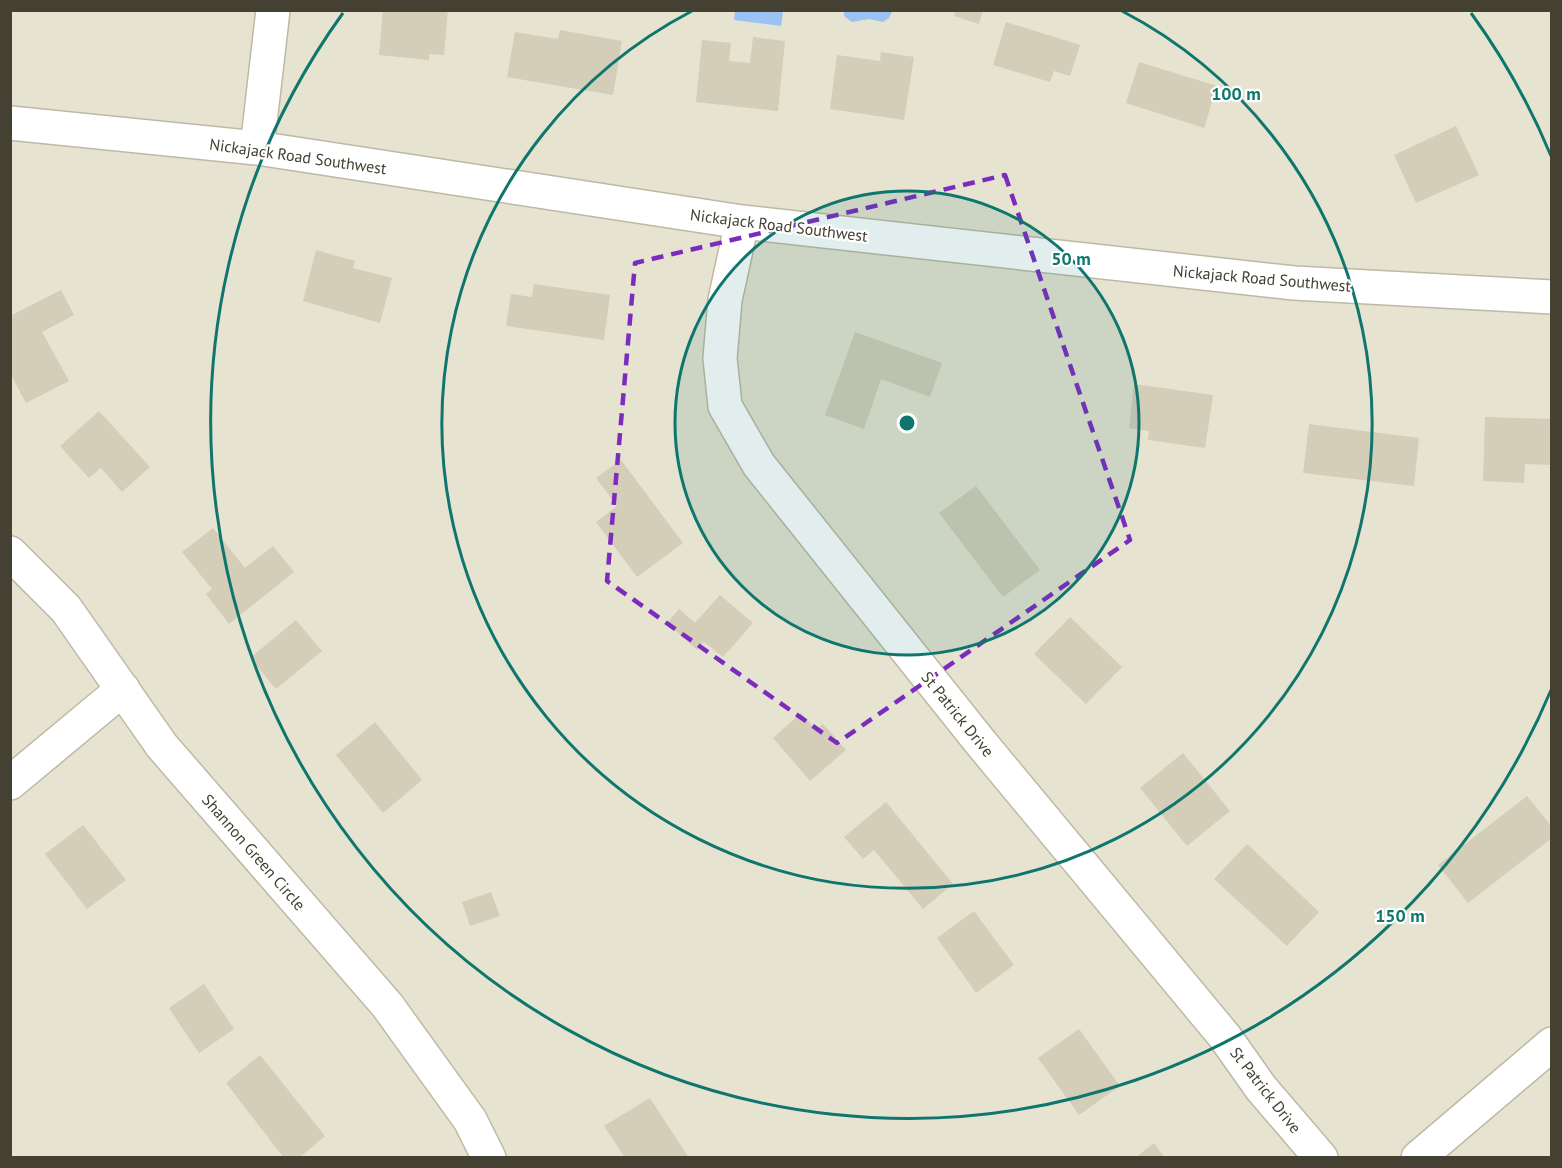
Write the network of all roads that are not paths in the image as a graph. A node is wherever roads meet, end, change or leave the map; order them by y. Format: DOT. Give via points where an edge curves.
graph roads {
  1 [pos="273,10"];
  2 [pos="10,123"];
  3 [pos="257,148"];
  4 [pos="742,222"];
  5 [pos="1551,297"];
  6 [pos="10,553"];
  7 [pos="123,689"];
  8 [pos="10,783"];
  9 [pos="1551,1044"];
  10 [pos="489,1158"];
  11 [pos="1321,1158"];
  12 [pos="1418,1158"];
  1 -- 3 [label="street"];
  2 -- 3 [label="street, Nickajack Road Southwest"];
  3 -- 4 [label="street, Nickajack Road Southwest"];
  4 -- 5 [label="street, Nickajack Road Southwest" via="1294,283"];
  4 -- 11 [label="street, St Patrick Drive" via="725,300 720,358 725,406 759,465"];
  6 -- 7 [label="street, Shannon Green Circle" via="66,609"];
  7 -- 8 [label="street"];
  7 -- 10 [label="street, Shannon Green Circle" via="162,746 387,1005 470,1120"];
  9 -- 12 [label="street"];
}
